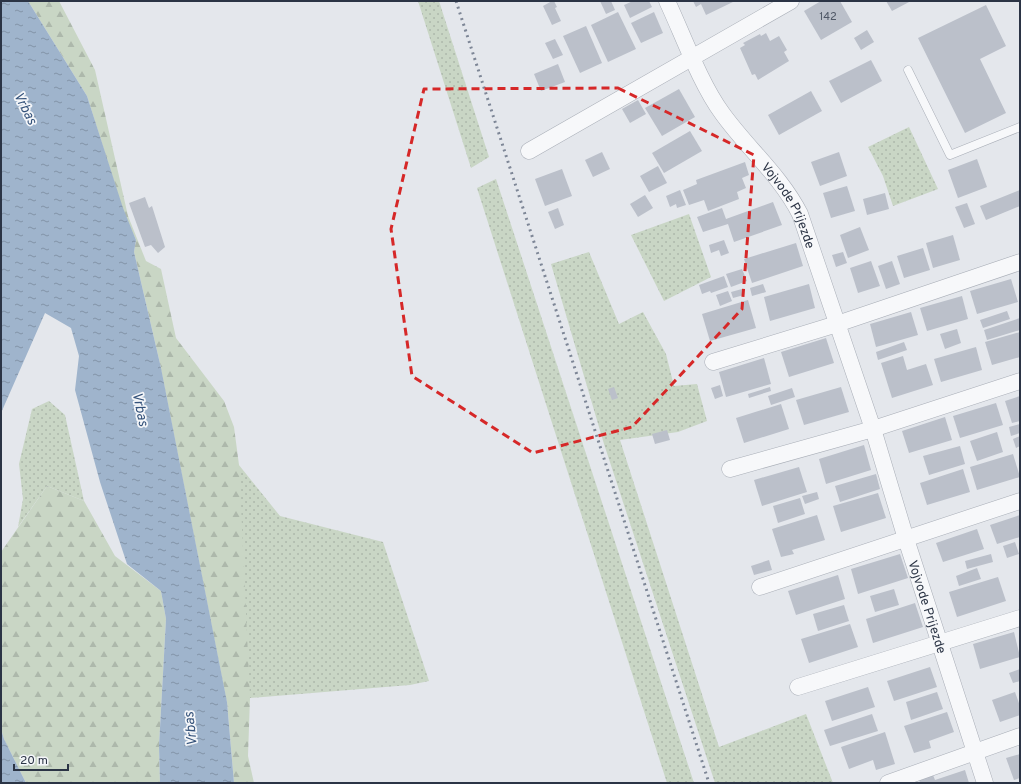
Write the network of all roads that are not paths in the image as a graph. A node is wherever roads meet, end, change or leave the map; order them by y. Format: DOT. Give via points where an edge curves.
graph roads {
  1 [pos="667,1"];
  2 [pos="791,1"];
  3 [pos="693,58"];
  4 [pos="908,70"];
  5 [pos="1020,127"];
  6 [pos="529,152"];
  7 [pos="1020,262"];
  8 [pos="837,324"];
  9 [pos="714,362"];
  10 [pos="1020,381"];
  11 [pos="873,429"];
  12 [pos="730,469"];
  13 [pos="1020,501"];
  14 [pos="906,539"];
  15 [pos="760,587"];
  16 [pos="1020,618"];
  17 [pos="939,643"];
  18 [pos="798,687"];
  19 [pos="1020,736"];
  20 [pos="975,751"];
  21 [pos="888,783"];
  22 [pos="985,783"];
  1 -- 3 [label="street, Vojvode Prijezde"];
  2 -- 3 [label="street"];
  3 -- 6 [label="street"];
  3 -- 8 [label="street, Vojvode Prijezde" via="720,112 792,198 802,220"];
  4 -- 5 [label="lane" via="950,156"];
  7 -- 8 [label="street"];
  8 -- 9 [label="street"];
  8 -- 11 [label="street, Vojvode Prijezde"];
  10 -- 11 [label="street"];
  11 -- 12 [label="street"];
  11 -- 14 [label="street, Vojvode Prijezde"];
  13 -- 14 [label="street"];
  14 -- 15 [label="street"];
  14 -- 17 [label="street, Vojvode Prijezde"];
  16 -- 17 [label="street"];
  17 -- 18 [label="street"];
  17 -- 20 [label="street, Vojvode Prijezde"];
  19 -- 20 [label="street"];
  20 -- 21 [label="street"];
  20 -- 22 [label="street, Vojvode Prijezde"];
}
